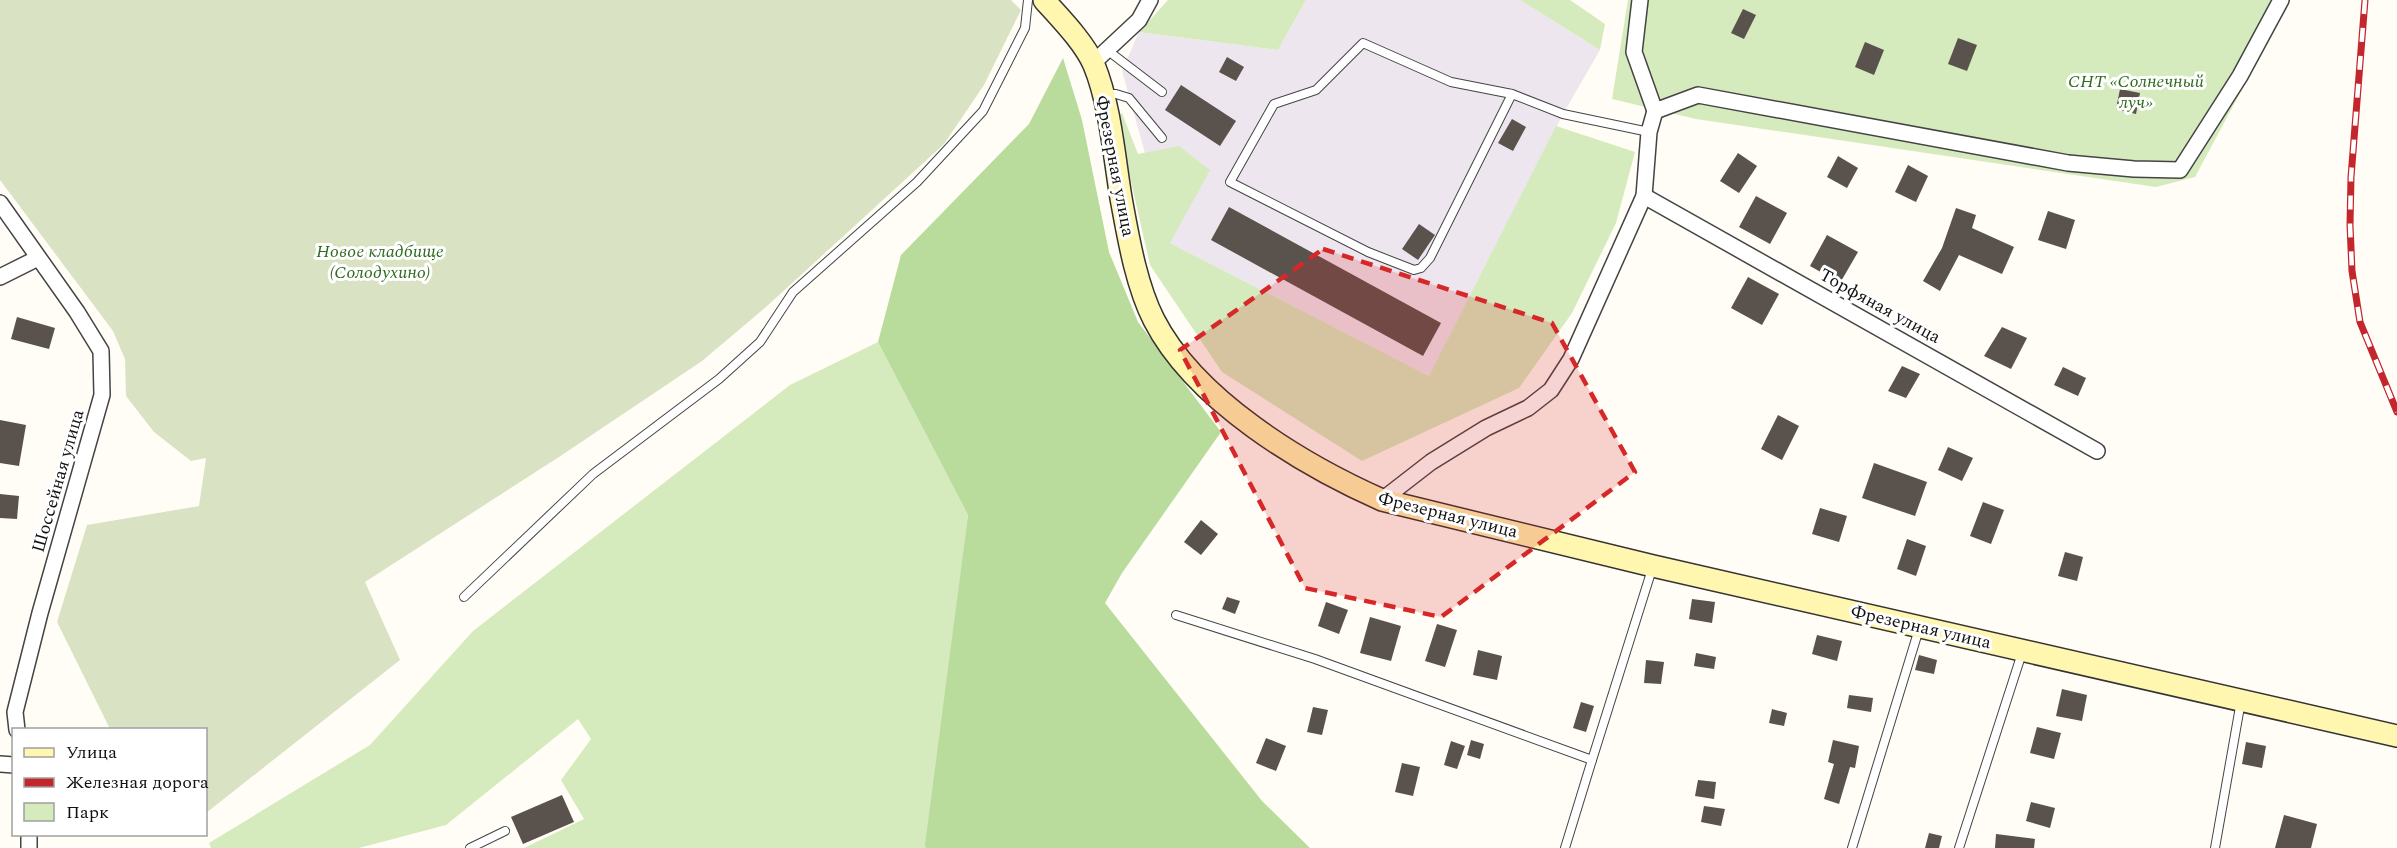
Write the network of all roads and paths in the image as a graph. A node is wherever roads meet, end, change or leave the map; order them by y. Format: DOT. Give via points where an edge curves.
graph roads {
  1 [pos="1028,0"];
  2 [pos="1044,0"];
  3 [pos="1150,0"];
  4 [pos="1640,0"];
  5 [pos="2281,0"];
  6 [pos="1100,56"];
  7 [pos="1162,92"];
  8 [pos="1102,94"];
  9 [pos="1512,94"];
  10 [pos="1655,111"];
  11 [pos="1649,132"];
  12 [pos="1162,138"];
  13 [pos="1644,196"];
  14 [pos="0,203"];
  15 [pos="38,258"];
  16 [pos="0,277"];
  17 [pos="2097,451"];
  18 [pos="1382,500"];
  19 [pos="1653,566"];
  20 [pos="464,597"];
  21 [pos="1176,615"];
  22 [pos="1920,627"];
  23 [pos="2024,650"];
  24 [pos="2241,700"];
  25 [pos="17,728"];
  26 [pos="2397,736"];
  27 [pos="1592,759"];
  28 [pos="505,831"];
  29 [pos="470,848"];
  30 [pos="1565,848"];
  31 [pos="1852,848"];
  32 [pos="1959,848"];
  33 [pos="2215,848"];
  1 -- 20 [label="lane" via="1024,28 982,111 917,182 793,292 760,342 593,474"];
  2 -- 6 [label="street, Фрезерная улица"];
  3 -- 6 [label="street" via="1139,20"];
  4 -- 10 [label="street" via="1634,52"];
  5 -- 10 [label="street" via="2240,76 2181,170 2068,163 1698,94"];
  6 -- 7 [label="lane"];
  6 -- 8 [label="street, Фрезерная улица"];
  8 -- 12 [label="lane" via="1129,98"];
  8 -- 18 [label="street, Фрезерная улица" via="1136,268 1154,320 1183,363 1227,406 1275,442 1344,483"];
  9 -- 9 [label="lane" via="1451,82 1363,43 1316,90 1274,104 1230,183 1368,252 1414,270 1421,268 1430,258"];
  9 -- 11 [label="lane" via="1563,114"];
  10 -- 11 [label="street"];
  11 -- 13 [label="street"];
  13 -- 17 [label="street, Торфяная улица"];
  13 -- 18 [label="street" via="1571,359 1551,390 1528,408 1431,462"];
  14 -- 15 [label="street, Шоссейная улица"];
  15 -- 16 [label="street"];
  15 -- 25 [label="street, Шоссейная улица" via="101,351 102,395 40,613 15,712"];
  18 -- 19 [label="street, Фрезерная улица"];
  19 -- 22 [label="street, Фрезерная улица"];
  19 -- 27 [label="lane"];
  21 -- 27 [label="lane" via="1315,659"];
  22 -- 23 [label="street, Фрезерная улица"];
  22 -- 31 [label="lane"];
  23 -- 24 [label="street, Фрезерная улица"];
  23 -- 32 [label="lane"];
  24 -- 26 [label="street, Фрезерная улица"];
  24 -- 33 [label="lane"];
  27 -- 30 [label="lane"];
  28 -- 29 [label="lane"];
}
